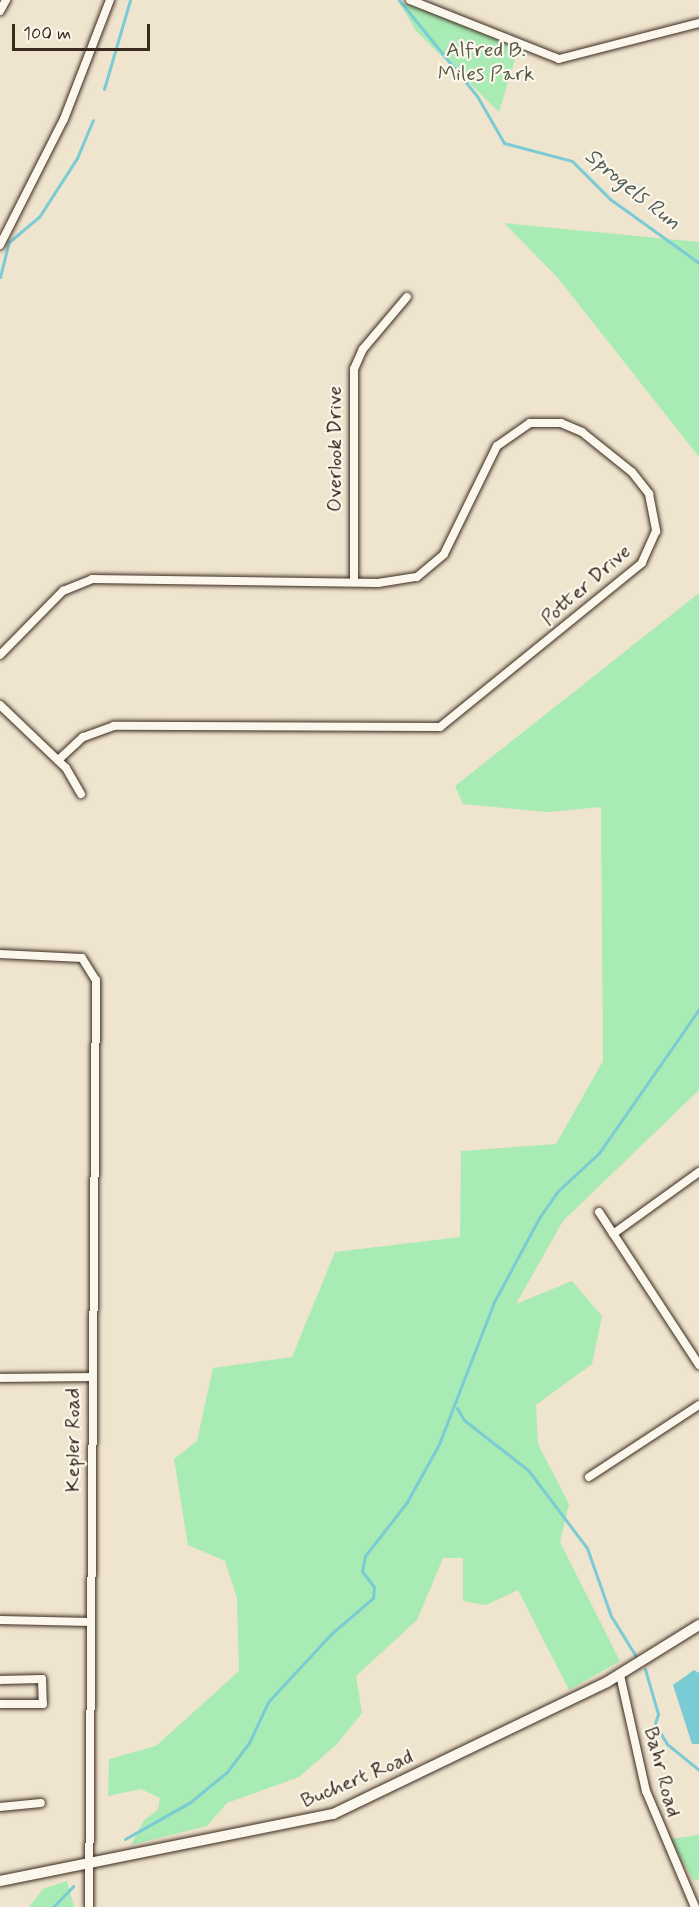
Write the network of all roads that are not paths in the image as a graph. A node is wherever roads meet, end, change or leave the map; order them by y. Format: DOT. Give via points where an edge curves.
graph roads {
  1 [pos="6,0"];
  2 [pos="110,0"];
  3 [pos="411,0"];
  4 [pos="0,11"];
  5 [pos="699,23"];
  6 [pos="0,245"];
  7 [pos="407,297"];
  8 [pos="354,582"];
  9 [pos="0,656"];
  10 [pos="0,705"];
  11 [pos="58,760"];
  12 [pos="81,794"];
  13 [pos="0,954"];
  14 [pos="699,1172"];
  15 [pos="599,1212"];
  16 [pos="613,1234"];
  17 [pos="699,1365"];
  18 [pos="92,1377"];
  19 [pos="0,1378"];
  20 [pos="699,1405"];
  21 [pos="589,1477"];
  22 [pos="0,1620"];
  23 [pos="90,1622"];
  24 [pos="699,1625"];
  25 [pos="620,1675"];
  26 [pos="0,1680"];
  27 [pos="0,1704"];
  28 [pos="41,1803"];
  29 [pos="0,1808"];
  30 [pos="90,1864"];
  31 [pos="0,1881"];
  32 [pos="89,1907"];
  33 [pos="695,1907"];
  1 -- 4 [label="street"];
  2 -- 6 [label="street" via="64,119"];
  3 -- 5 [label="street" via="559,59"];
  7 -- 8 [label="street, Overlook Drive" via="363,348 354,369"];
  8 -- 9 [label="street, Potter Drive" via="92,579 63,591"];
  8 -- 11 [label="street, Potter Drive" via="406,582 437,563 494,450 510,432 531,423 561,423 582,432 638,479 656,512 651,549 636,570 440,727 114,726 83,737"];
  10 -- 11 [label="street"];
  11 -- 12 [label="street"];
  13 -- 18 [label="street, Kepler Road" via="70,956 87,961 95,974"];
  14 -- 16 [label="street"];
  15 -- 16 [label="street"];
  16 -- 17 [label="street"];
  18 -- 19 [label="street"];
  18 -- 23 [label="street, Kepler Road"];
  20 -- 21 [label="street"];
  22 -- 23 [label="street"];
  23 -- 30 [label="street, Kepler Road"];
  24 -- 25 [label="street, Buchert Road"];
  25 -- 30 [label="street, Buchert Road" via="333,1814"];
  25 -- 33 [label="street, Bahr Road" via="646,1791"];
  26 -- 27 [label="street" via="42,1679 43,1704"];
  28 -- 29 [label="street"];
  30 -- 31 [label="street, Buchert Road"];
  30 -- 32 [label="street, Kepler Road"];
}
